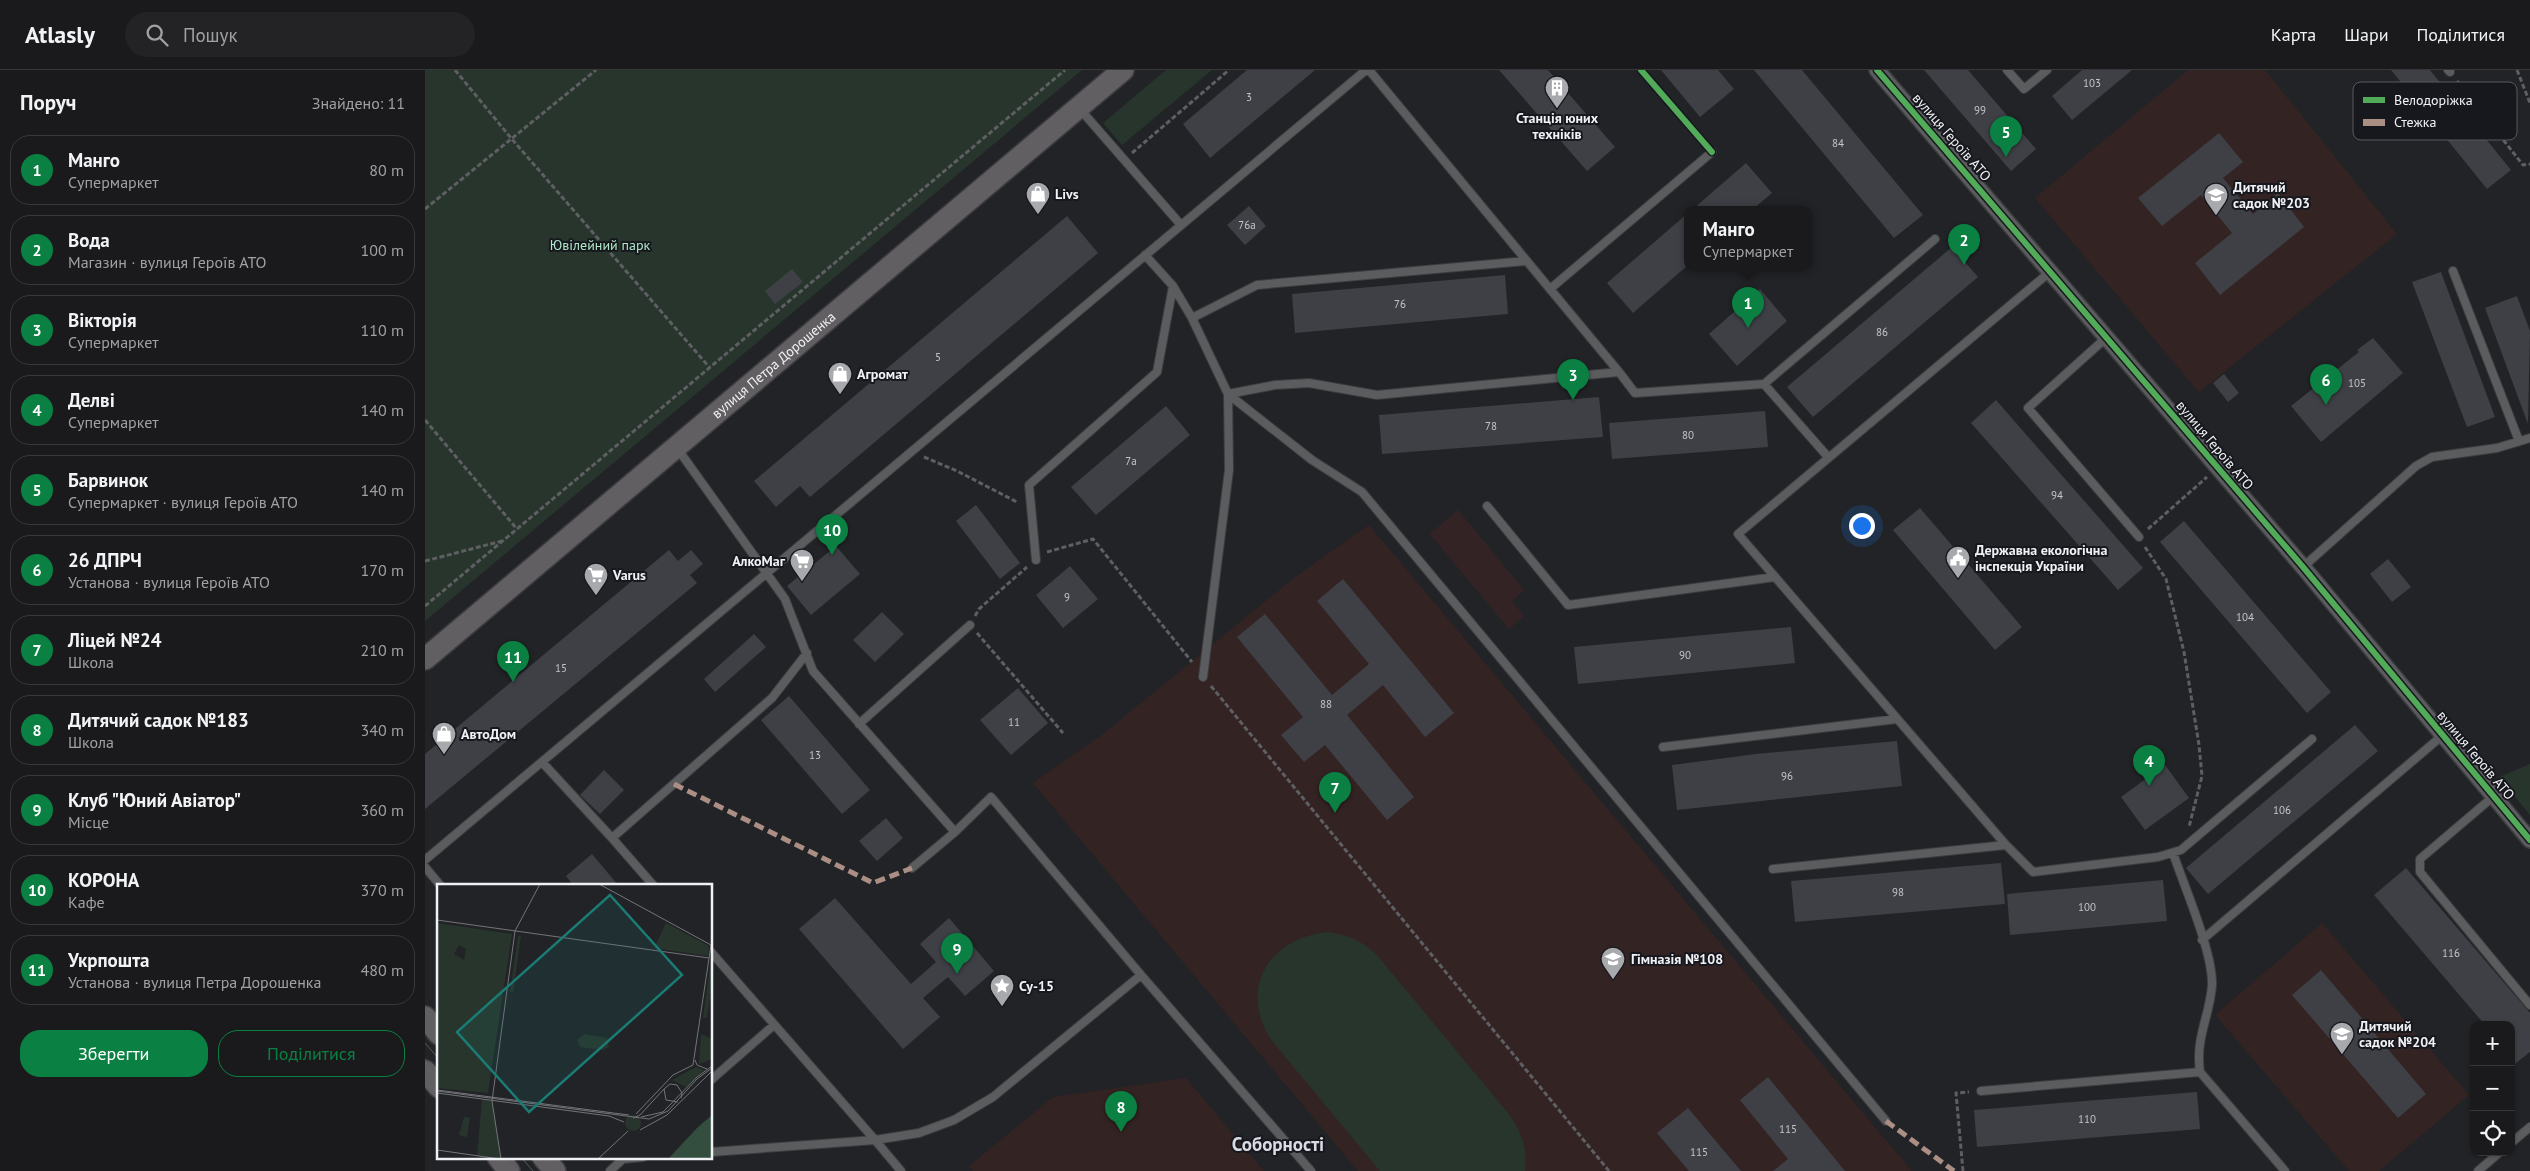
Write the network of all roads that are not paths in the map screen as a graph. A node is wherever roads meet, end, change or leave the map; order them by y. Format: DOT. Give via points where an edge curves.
graph roads {
  1 [pos="1123,70"];
  2 [pos="1368,70"];
  3 [pos="1877,70"];
  4 [pos="2007,70"];
  5 [pos="2047,70"];
  6 [pos="1079,107"];
  7 [pos="1712,152"];
  8 [pos="1181,225"];
  9 [pos="1935,239"];
  10 [pos="1145,255"];
  11 [pos="1527,261"];
  12 [pos="2051,271"];
  13 [pos="2453,271"];
  14 [pos="1173,286"];
  15 [pos="1551,289"];
  16 [pos="1192,318"];
  17 [pos="2107,337"];
  18 [pos="1619,372"];
  19 [pos="1764,384"];
  20 [pos="1228,394"];
  21 [pos="2530,438"];
  22 [pos="2519,442"];
  23 [pos="676,447"];
  24 [pos="1828,457"];
  25 [pos="1487,506"];
  26 [pos="2139,537"];
  27 [pos="1037,560"];
  28 [pos="2303,567"];
  29 [pos="766,574"];
  30 [pos="1775,577"];
  31 [pos="970,625"];
  32 [pos="807,653"];
  33 [pos="425,659"];
  34 [pos="1203,677"];
  35 [pos="1897,719"];
  36 [pos="859,724"];
  37 [pos="2443,735"];
  38 [pos="2312,739"];
  39 [pos="1663,747"];
  40 [pos="542,762"];
  41 [pos="2494,796"];
  42 [pos="955,832"];
  43 [pos="612,838"];
  44 [pos="2530,840"];
  45 [pos="2006,845"];
  46 [pos="2173,853"];
  47 [pos="425,860"];
  48 [pos="425,867"];
  49 [pos="912,868"];
  50 [pos="1773,869"];
  51 [pos="439,884"];
  52 [pos="652,884"];
  53 [pos="2203,940"];
  54 [pos="713,954"];
  55 [pos="1141,975"];
  56 [pos="2530,1005"];
  57 [pos="425,1017"];
  58 [pos="774,1025"];
  59 [pos="437,1032"];
  60 [pos="425,1070"];
  61 [pos="2200,1072"];
  62 [pos="713,1078"];
  63 [pos="437,1085"];
  64 [pos="1981,1091"];
  65 [pos="1886,1121"];
  66 [pos="2530,1128"];
  67 [pos="875,1140"];
  68 [pos="2515,1140"];
  69 [pos="713,1152"];
  70 [pos="2495,1156"];
  71 [pos="499,1158"];
  72 [pos="544,1158"];
  73 [pos="624,1158"];
  74 [pos="509,1171"];
  75 [pos="555,1171"];
  76 [pos="610,1171"];
  77 [pos="901,1171"];
  78 [pos="1311,1171"];
  79 [pos="2285,1171"];
  80 [pos="2478,1171"];
  1 -- 6 [label="main road, вулиця Петра Дорошенка"];
  2 -- 8 [label="lane"];
  2 -- 11 [label="lane"];
  3 -- 12 [label="street, вулиця Героїв АТО"];
  4 -- 5 [label="lane" via="2024,89"];
  6 -- 8 [label="lane"];
  6 -- 23 [label="main road, вулиця Петра Дорошенка"];
  7 -- 15 [label="lane"];
  8 -- 10 [label="lane"];
  9 -- 19 [label="lane"];
  10 -- 14 [label="lane"];
  10 -- 29 [label="lane"];
  11 -- 15 [label="lane"];
  11 -- 16 [label="lane" via="1257,285"];
  12 -- 17 [label="street, вулиця Героїв АТО"];
  12 -- 24 [label="lane"];
  13 -- 22 [label="lane"];
  14 -- 16 [label="lane"];
  14 -- 27 [label="lane" via="1157,372 1029,485"];
  15 -- 18 [label="lane"];
  16 -- 20 [label="lane"];
  17 -- 26 [label="lane" via="2028,408"];
  17 -- 28 [label="street, вулиця Героїв АТО"];
  18 -- 19 [label="lane" via="1635,393"];
  18 -- 20 [label="lane" via="1377,395 1309,383 1275,385"];
  19 -- 24 [label="lane"];
  20 -- 34 [label="lane" via="1229,470"];
  20 -- 65 [label="lane" via="1312,460 1362,492"];
  21 -- 22 [label="lane"];
  22 -- 28 [label="lane" via="2432,457 2415,466"];
  23 -- 29 [label="lane"];
  23 -- 33 [label="main road, вулиця Петра Дорошенка"];
  24 -- 30 [label="lane" via="1738,534"];
  25 -- 30 [label="lane" via="1567,605"];
  28 -- 37 [label="street, вулиця Героїв АТО"];
  29 -- 32 [label="lane" via="785,599"];
  29 -- 40 [label="lane"];
  30 -- 35 [label="lane"];
  31 -- 36 [label="lane"];
  32 -- 36 [label="lane" via="813,671"];
  32 -- 43 [label="lane" via="771,698"];
  35 -- 39 [label="lane"];
  35 -- 45 [label="lane"];
  36 -- 42 [label="lane"];
  37 -- 41 [label="street, вулиця Героїв АТО"];
  37 -- 53 [label="lane"];
  38 -- 46 [label="lane" via="2181,850"];
  40 -- 43 [label="lane"];
  40 -- 47 [label="lane"];
  41 -- 44 [label="street, вулиця Героїв АТО"];
  41 -- 56 [label="lane" via="2420,859 2419,872"];
  42 -- 49 [label="lane"];
  42 -- 55 [label="lane" via="991,797"];
  43 -- 52 [label="lane"];
  45 -- 46 [label="lane" via="2033,872 2157,858"];
  45 -- 50 [label="lane"];
  46 -- 53 [label="lane"];
  48 -- 51 [label="lane"];
  53 -- 61 [label="lane" via="2212,985 2197,1053"];
  54 -- 58 [label="lane"];
  55 -- 67 [label="lane" via="993,1096 954,1120 919,1133"];
  55 -- 78 [label="lane"];
  57 -- 59 [label="main road"];
  58 -- 62 [label="lane"];
  58 -- 67 [label="lane"];
  60 -- 63 [label="main road"];
  61 -- 64 [label="lane"];
  61 -- 79 [label="lane"];
  66 -- 68 [label="lane"];
  67 -- 69 [label="lane"];
  67 -- 77 [label="lane"];
  70 -- 80 [label="lane"];
  71 -- 74 [label="main road"];
  72 -- 75 [label="main road"];
  73 -- 76 [label="lane"];
}
